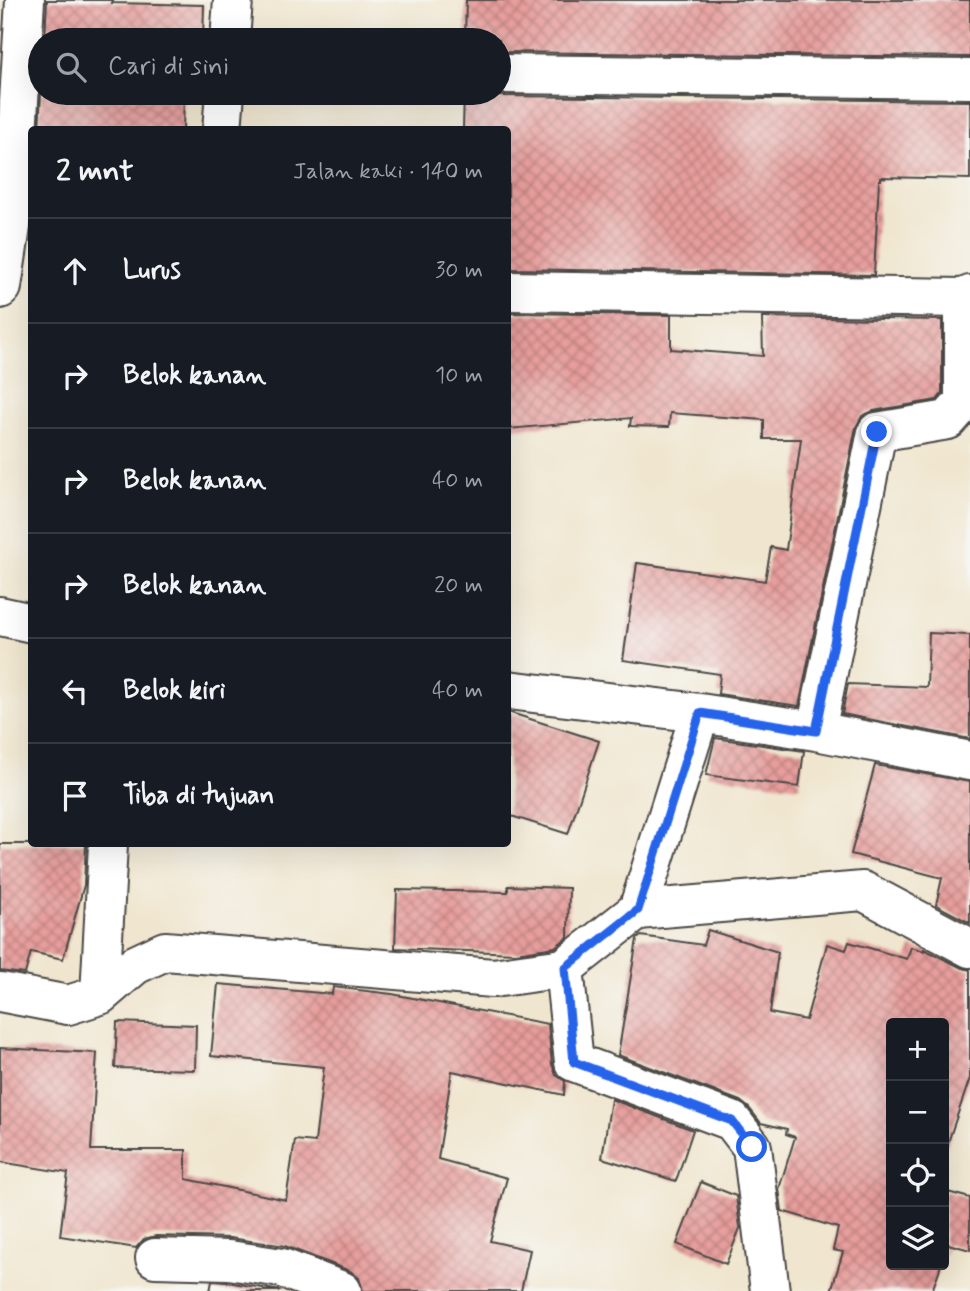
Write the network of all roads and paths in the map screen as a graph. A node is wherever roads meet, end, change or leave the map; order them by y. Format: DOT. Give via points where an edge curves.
graph roads {
  1 [pos="25,0"];
  2 [pos="233,0"];
  3 [pos="231,28"];
  4 [pos="511,74"];
  5 [pos="970,79"];
  6 [pos="224,105"];
  7 [pos="222,126"];
  8 [pos="22,225"];
  9 [pos="0,289"];
  10 [pos="511,291"];
  11 [pos="967,297"];
  12 [pos="0,617"];
  13 [pos="28,622"];
  14 [pos="511,690"];
  15 [pos="700,713"];
  16 [pos="816,731"];
  17 [pos="970,761"];
  18 [pos="108,847"];
  19 [pos="638,910"];
  20 [pos="970,948"];
  21 [pos="565,968"];
  22 [pos="0,992"];
  23 [pos="100,995"];
  24 [pos="155,1258"];
  25 [pos="342,1291"];
  26 [pos="769,1291"];
  1 -- 8 [label="street"];
  2 -- 3 [label="street"];
  4 -- 5 [label="street"];
  6 -- 7 [label="street"];
  8 -- 9 [label="street"];
  10 -- 11 [label="street"];
  11 -- 16 [label="street" via="964,402 948,420 877,432"];
  12 -- 13 [label="street"];
  14 -- 15 [label="street"];
  15 -- 16 [label="street"];
  15 -- 19 [label="street"];
  16 -- 17 [label="street"];
  18 -- 23 [label="street"];
  19 -- 20 [label="street" via="863,891"];
  19 -- 21 [label="street"];
  21 -- 23 [label="street" via="493,978 164,951 135,965"];
  21 -- 26 [label="street" via="574,1062 732,1121 752,1147"];
  22 -- 23 [label="street" via="68,1005"];
  24 -- 25 [label="street" via="229,1260 282,1268"];
}
